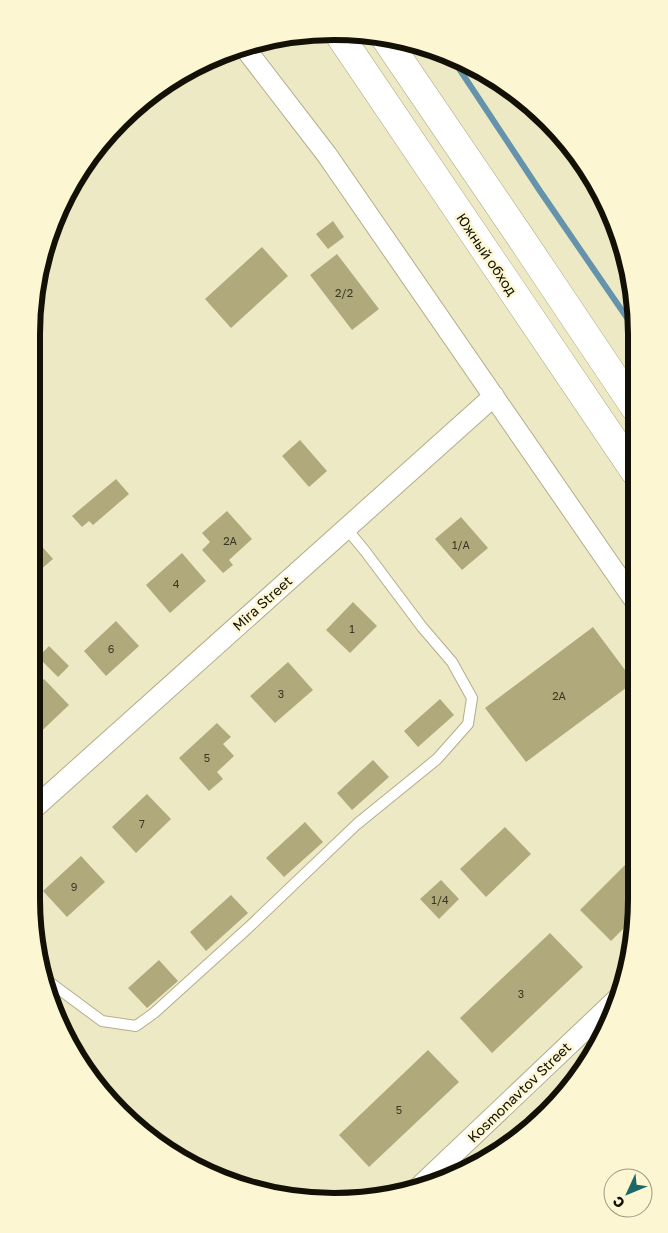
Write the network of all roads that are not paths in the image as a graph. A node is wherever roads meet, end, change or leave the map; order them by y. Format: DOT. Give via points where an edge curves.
graph roads {
  1 [pos="343,40"];
  2 [pos="390,46"];
  3 [pos="249,53"];
  4 [pos="494,396"];
  5 [pos="628,399"];
  6 [pos="628,462"];
  7 [pos="346,528"];
  8 [pos="628,591"];
  9 [pos="40,803"];
  10 [pos="53,985"];
  11 [pos="607,1008"];
  12 [pos="430,1177"];
  1 -- 6 [label="highway, Южный обход"];
  2 -- 5 [label="highway"];
  3 -- 4 [label="street" via="327,155"];
  4 -- 7 [label="street, Mira Street"];
  4 -- 8 [label="street"];
  7 -- 9 [label="street, Mira Street"];
  7 -- 10 [label="lane" via="452,662 472,698 468,724 436,758 357,824 248,928 136,1026 102,1021"];
  11 -- 12 [label="street, Kosmonavtov Street"];
}
